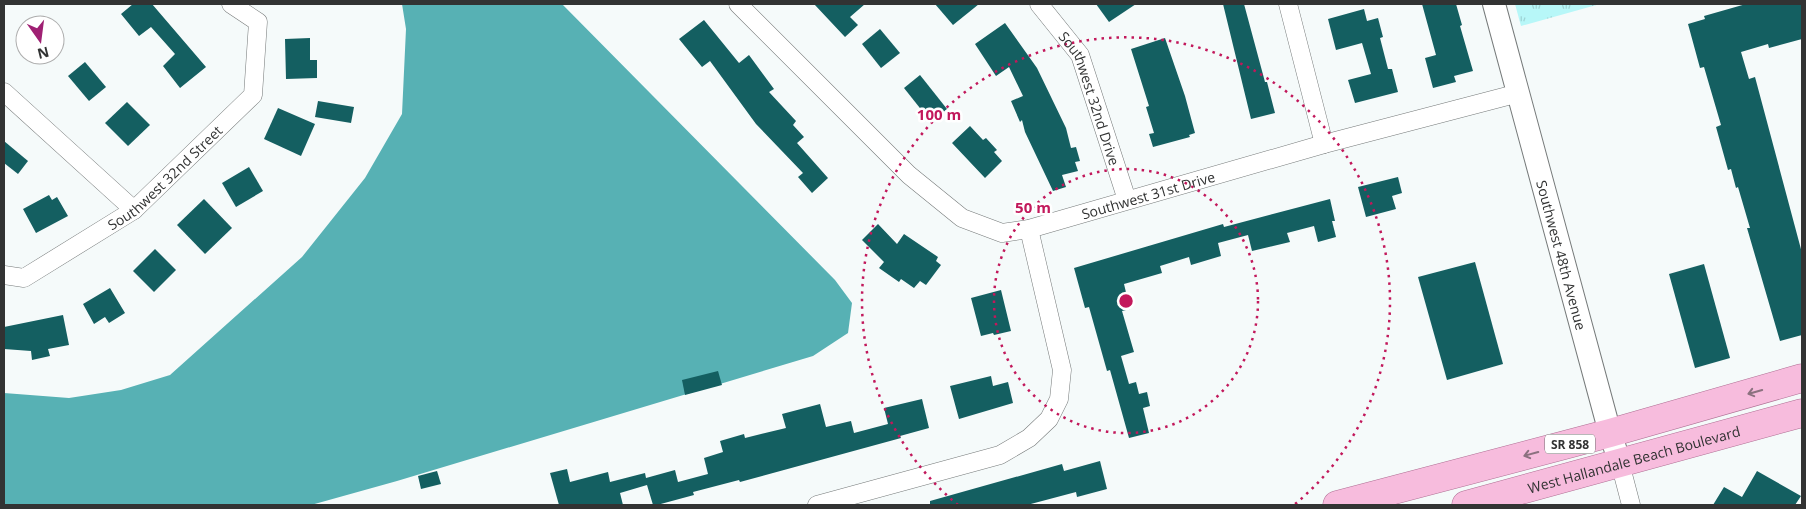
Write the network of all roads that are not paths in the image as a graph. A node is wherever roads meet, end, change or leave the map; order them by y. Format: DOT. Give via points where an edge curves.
graph roads {
  1 [pos="231,4"];
  2 [pos="738,4"];
  3 [pos="1039,4"];
  4 [pos="1288,4"];
  5 [pos="1494,4"];
  6 [pos="4,92"];
  7 [pos="1519,94"];
  8 [pos="1324,144"];
  9 [pos="1127,200"];
  10 [pos="134,210"];
  11 [pos="1029,229"];
  12 [pos="4,275"];
  13 [pos="1802,378"];
  14 [pos="1802,413"];
  15 [pos="1610,433"];
  16 [pos="1620,463"];
  17 [pos="817,505"];
  18 [pos="1337,505"];
  19 [pos="1466,505"];
  20 [pos="1632,505"];
  1 -- 10 [label="street, Southwest 32nd Street" via="258,22 253,94"];
  2 -- 11 [label="street, Southwest 31st Drive" via="909,175 962,218 1002,233"];
  3 -- 9 [label="street, Southwest 32nd Drive" via="1080,55"];
  4 -- 8 [label="street"];
  5 -- 7 [label="street, Southwest 48th Avenue"];
  6 -- 10 [label="street"];
  7 -- 8 [label="street, Southwest 31st Drive"];
  7 -- 15 [label="street, Southwest 48th Avenue"];
  8 -- 9 [label="street, Southwest 31st Drive"];
  9 -- 11 [label="street, Southwest 31st Drive"];
  10 -- 12 [label="street, Southwest 32nd Street" via="24,278"];
  11 -- 17 [label="street" via="1062,370 1059,399 1049,418 1029,438 1000,456"];
  13 -- 15 [label="main road, SR 858, one-way"];
  14 -- 16 [label="main road, West Hallandale Beach Boulevard / SR 858"];
  15 -- 16 [label="street, Southwest 48th Avenue"];
  15 -- 18 [label="main road, SR 858, one-way"];
  16 -- 19 [label="main road, West Hallandale Beach Boulevard / SR 858"];
  16 -- 20 [label="street, Southwest 48th Avenue"];
}
